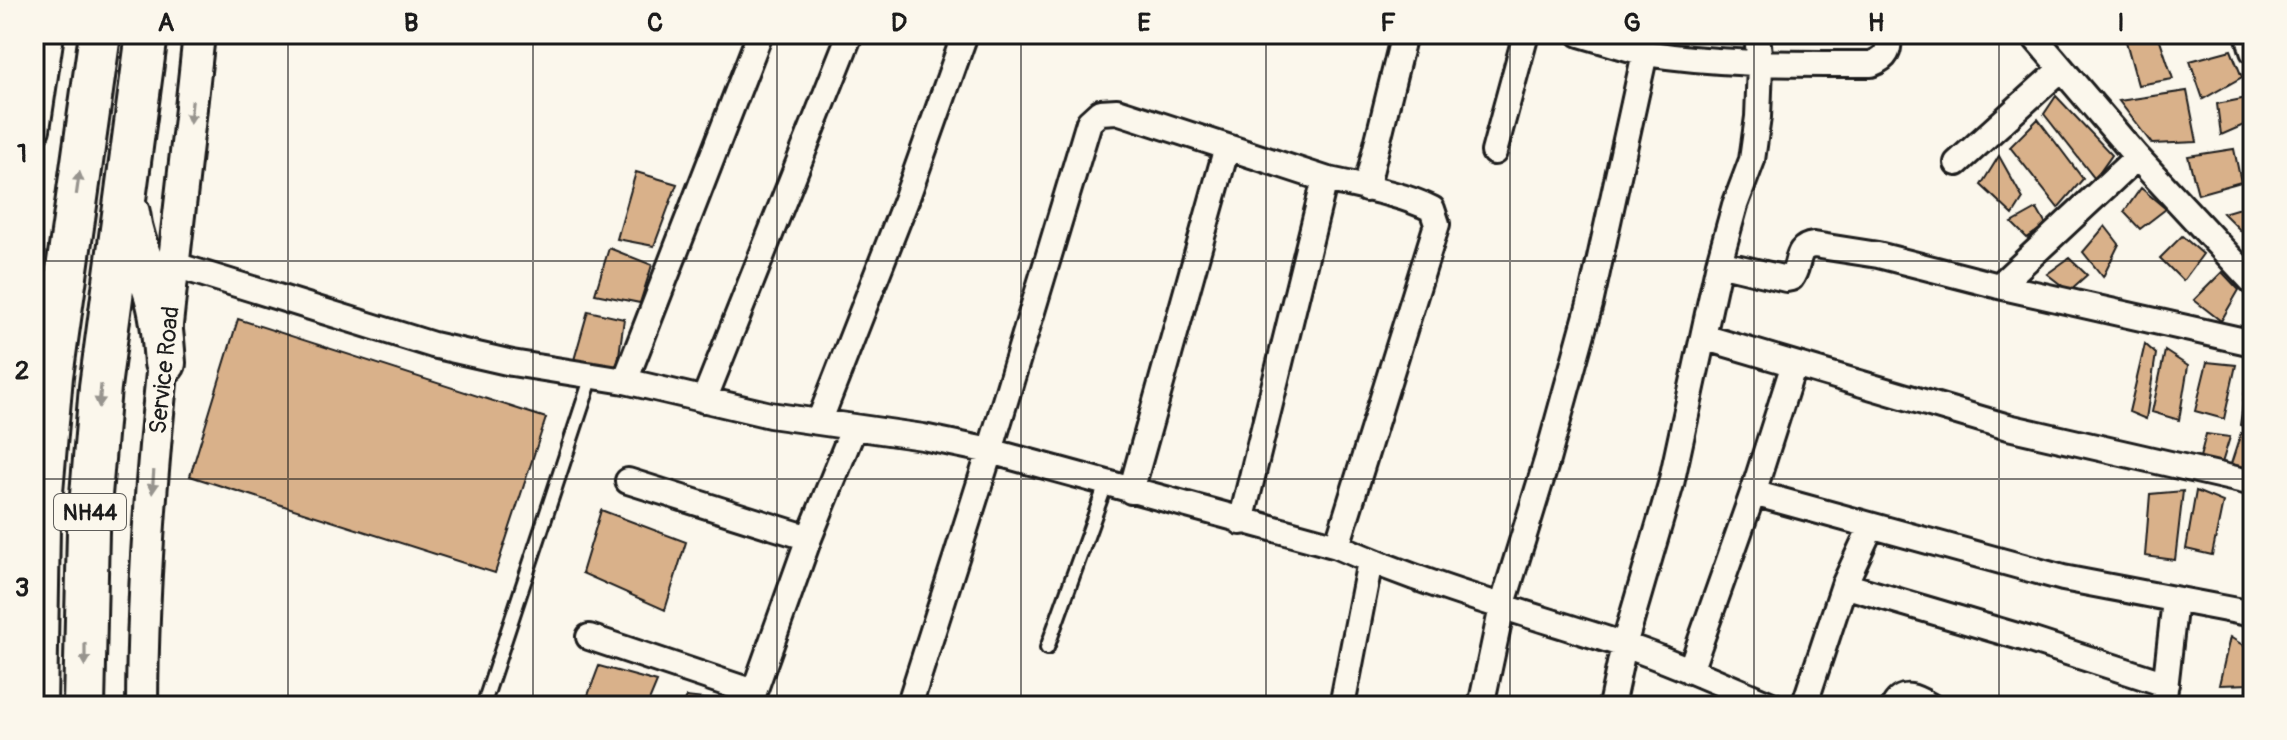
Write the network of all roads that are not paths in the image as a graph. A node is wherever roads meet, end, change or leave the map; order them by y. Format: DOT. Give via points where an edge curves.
graph roads {
  1 [pos="48,34"];
  2 [pos="100,34"];
  3 [pos="147,34"];
  4 [pos="199,34"];
  5 [pos="760,34"];
  6 [pos="850,34"];
  7 [pos="965,34"];
  8 [pos="1404,34"];
  9 [pos="1526,34"];
  10 [pos="1580,34"];
  11 [pos="1757,34"];
  12 [pos="1888,34"];
  13 [pos="2248,34"];
  14 [pos="2039,35"];
  15 [pos="2253,51"];
  16 [pos="1645,53"];
  17 [pos="1760,65"];
  18 [pos="2061,69"];
  19 [pos="34,129"];
  20 [pos="1227,147"];
  21 [pos="1494,152"];
  22 [pos="2137,157"];
  23 [pos="1957,163"];
  24 [pos="129,165"];
  25 [pos="1325,179"];
  26 [pos="1366,189"];
  27 [pos="1719,263"];
  28 [pos="175,265"];
  29 [pos="2253,282"];
  30 [pos="1999,286"];
  31 [pos="1703,337"];
  32 [pos="2253,343"];
  33 [pos="165,363"];
  34 [pos="1794,364"];
  35 [pos="592,376"];
  36 [pos="625,381"];
  37 [pos="704,400"];
  38 [pos="819,422"];
  39 [pos="854,427"];
  40 [pos="990,451"];
  41 [pos="628,481"];
  42 [pos="2253,483"];
  43 [pos="1106,484"];
  44 [pos="1131,491"];
  45 [pos="1753,493"];
  46 [pos="1241,522"];
  47 [pos="1871,527"];
  48 [pos="809,538"];
  49 [pos="1337,546"];
  50 [pos="1370,561"];
  51 [pos="1844,585"];
  52 [pos="2175,600"];
  53 [pos="1502,607"];
  54 [pos="2253,614"];
  55 [pos="589,637"];
  56 [pos="1624,645"];
  57 [pos="1047,648"];
  58 [pos="1690,671"];
  59 [pos="2164,695"];
  60 [pos="751,699"];
  61 [pos="485,700"];
  62 [pos="1745,700"];
  63 [pos="36,706"];
  64 [pos="84,706"];
  65 [pos="142,706"];
  66 [pos="909,706"];
  67 [pos="1342,706"];
  68 [pos="1481,706"];
  69 [pos="1611,706"];
  70 [pos="1774,706"];
  71 [pos="1804,706"];
  72 [pos="1894,706"];
  73 [pos="1930,706"];
  1 -- 19 [label="street"];
  63 -- 2 [label="highway, NH44, one-way" via="39,526 52,376"];
  3 -- 24 [label="highway, NH44"];
  4 -- 28 [label="street, Service Road, one-way"];
  5 -- 36 [label="street"];
  6 -- 37 [label="street"];
  7 -- 38 [label="street"];
  8 -- 26 [label="street"];
  9 -- 21 [label="street"];
  10 -- 16 [label="street"];
  11 -- 17 [label="street"];
  12 -- 17 [label="street" via="1890,49 1884,59 1871,64"];
  13 -- 15 [label="street"];
  14 -- 18 [label="street"];
  16 -- 17 [label="street"];
  16 -- 53 [label="street" via="1590,304"];
  17 -- 27 [label="street" via="1752,160"];
  18 -- 22 [label="street"];
  18 -- 23 [label="street"];
  20 -- 25 [label="street"];
  20 -- 40 [label="street" via="1117,111 1100,112 1089,122"];
  20 -- 44 [label="street"];
  22 -- 29 [label="street"];
  22 -- 30 [label="street"];
  24 -- 33 [label="highway" via="130,225 160,313"];
  24 -- 64 [label="highway, NH44, one-way" via="88,531"];
  25 -- 26 [label="street"];
  25 -- 46 [label="street"];
  26 -- 49 [label="street" via="1432,209 1437,224"];
  27 -- 30 [label="street" via="1786,279 1796,272 1800,252 1814,245 1878,255"];
  27 -- 31 [label="street"];
  28 -- 33 [label="street, Service Road"];
  28 -- 35 [label="street" via="433,345"];
  30 -- 32 [label="street"];
  31 -- 34 [label="street"];
  31 -- 56 [label="street" via="1671,484"];
  33 -- 65 [label="street, Service Road, one-way" via="154,467"];
  34 -- 42 [label="street" via="2008,427"];
  34 -- 45 [label="street"];
  35 -- 36 [label="street"];
  35 -- 61 [label="lane"];
  36 -- 37 [label="street"];
  37 -- 38 [label="street"];
  38 -- 39 [label="street"];
  39 -- 40 [label="street"];
  39 -- 48 [label="street"];
  40 -- 43 [label="street"];
  40 -- 66 [label="street"];
  41 -- 48 [label="street"];
  43 -- 44 [label="street"];
  43 -- 57 [label="lane"];
  44 -- 46 [label="street"];
  45 -- 47 [label="street"];
  45 -- 58 [label="street"];
  46 -- 49 [label="street"];
  47 -- 51 [label="street"];
  47 -- 52 [label="street" via="2063,578"];
  48 -- 60 [label="street"];
  49 -- 50 [label="street"];
  50 -- 53 [label="street"];
  50 -- 67 [label="street"];
  51 -- 59 [label="street" via="2027,639"];
  51 -- 71 [label="street"];
  52 -- 54 [label="street"];
  52 -- 59 [label="street"];
  53 -- 56 [label="street"];
  53 -- 68 [label="street"];
  55 -- 60 [label="street"];
  56 -- 58 [label="street"];
  56 -- 69 [label="street"];
  58 -- 62 [label="street"];
  62 -- 70 [label="street"];
  72 -- 73 [label="street" via="1904,696"];
}
